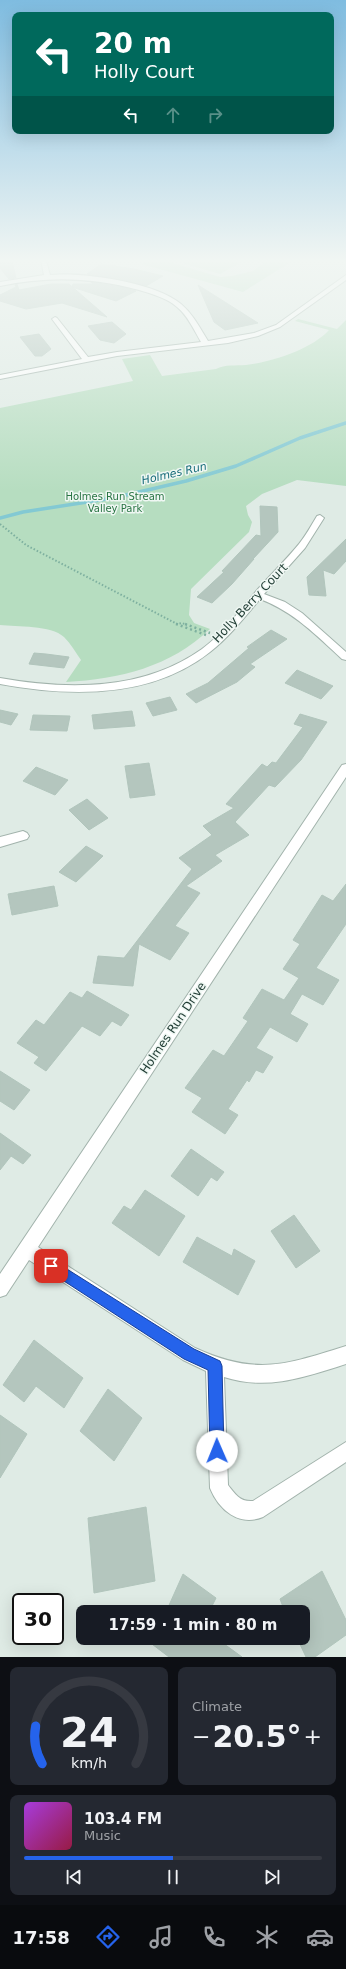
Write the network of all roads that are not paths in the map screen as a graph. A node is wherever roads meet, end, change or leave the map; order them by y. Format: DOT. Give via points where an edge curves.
graph roads {
  1 [pos="69,337"];
  2 [pos="202,337"];
  3 [pos="246,337"];
  4 [pos="206,344"];
  5 [pos="86,359"];
  6 [pos="0,377"];
  7 [pos="320,518"];
  8 [pos="258,595"];
  9 [pos="346,657"];
  10 [pos="0,681"];
  11 [pos="346,768"];
  12 [pos="23,836"];
  13 [pos="0,842"];
  14 [pos="26,1249"];
  15 [pos="0,1289"];
  16 [pos="346,1355"];
  17 [pos="215,1366"];
  18 [pos="346,1451"];
  1 -- 5 [label="street"];
  2 -- 4 [label="street"];
  3 -- 4 [label="street"];
  4 -- 5 [label="street"];
  5 -- 6 [label="street"];
  7 -- 8 [label="street, Holly Berry Court" via="306,541"];
  8 -- 9 [label="street" via="300,615"];
  8 -- 10 [label="street, Holly Berry Court" via="204,651 166,672 122,685 67,690 29,687"];
  11 -- 14 [label="street, Holmes Run Drive"];
  12 -- 13 [label="street"];
  14 -- 15 [label="street, Holmes Run Drive"];
  14 -- 17 [label="street" via="189,1354"];
  16 -- 17 [label="street" via="298,1370 275,1374 243,1374"];
  17 -- 18 [label="street" via="218,1479 223,1496 232,1505 243,1510 256,1510"];
}
